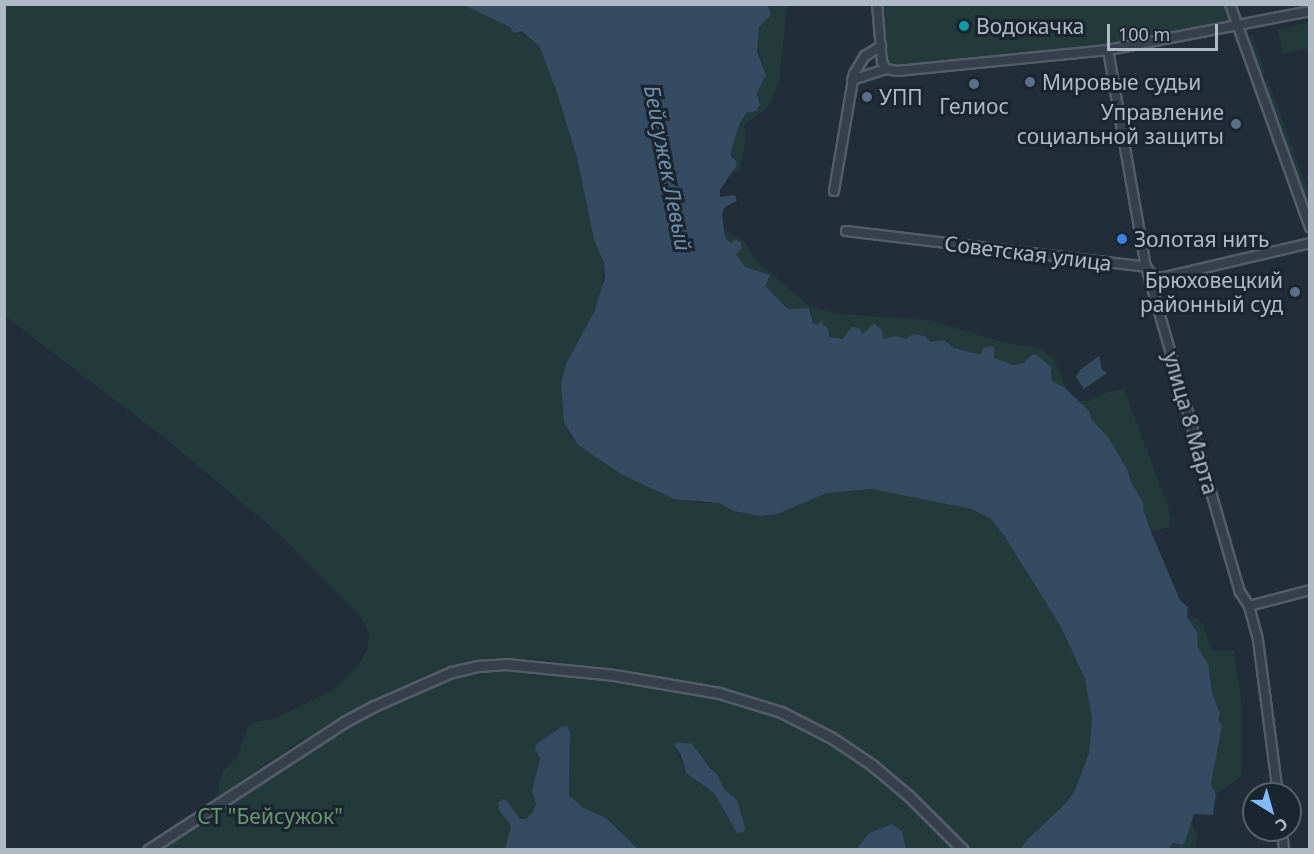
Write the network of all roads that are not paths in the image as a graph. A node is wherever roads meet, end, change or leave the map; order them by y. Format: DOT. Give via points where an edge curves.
graph roads {
  1 [pos="877,4"];
  2 [pos="1230,4"];
  3 [pos="1310,11"];
  4 [pos="1238,27"];
  5 [pos="881,46"];
  6 [pos="1108,50"];
  7 [pos="886,69"];
  8 [pos="852,80"];
  9 [pos="834,191"];
  10 [pos="1310,227"];
  11 [pos="846,231"];
  12 [pos="1310,243"];
  13 [pos="1146,267"];
  14 [pos="1310,590"];
  15 [pos="1249,606"];
  16 [pos="1277,782"];
  17 [pos="148,849"];
  18 [pos="963,849"];
  1 -- 5 [label="street"];
  2 -- 4 [label="street"];
  3 -- 4 [label="street"];
  4 -- 6 [label="street"];
  4 -- 10 [label="street"];
  5 -- 7 [label="street"];
  5 -- 8 [label="street" via="860,62"];
  6 -- 7 [label="street"];
  6 -- 13 [label="street, улица 8 Марта"];
  7 -- 8 [label="street"];
  8 -- 9 [label="street"];
  11 -- 13 [label="street, Советская улица"];
  12 -- 13 [label="street, Советская улица" via="1161,278 1153,276"];
  13 -- 15 [label="street, улица 8 Марта" via="1240,592"];
  14 -- 15 [label="street"];
  15 -- 16 [label="street, улица 8 Марта" via="1264,673"];
  17 -- 18 [label="street" via="374,706 452,672 506,664 614,675 719,693 781,712 832,738 872,765"];
}
